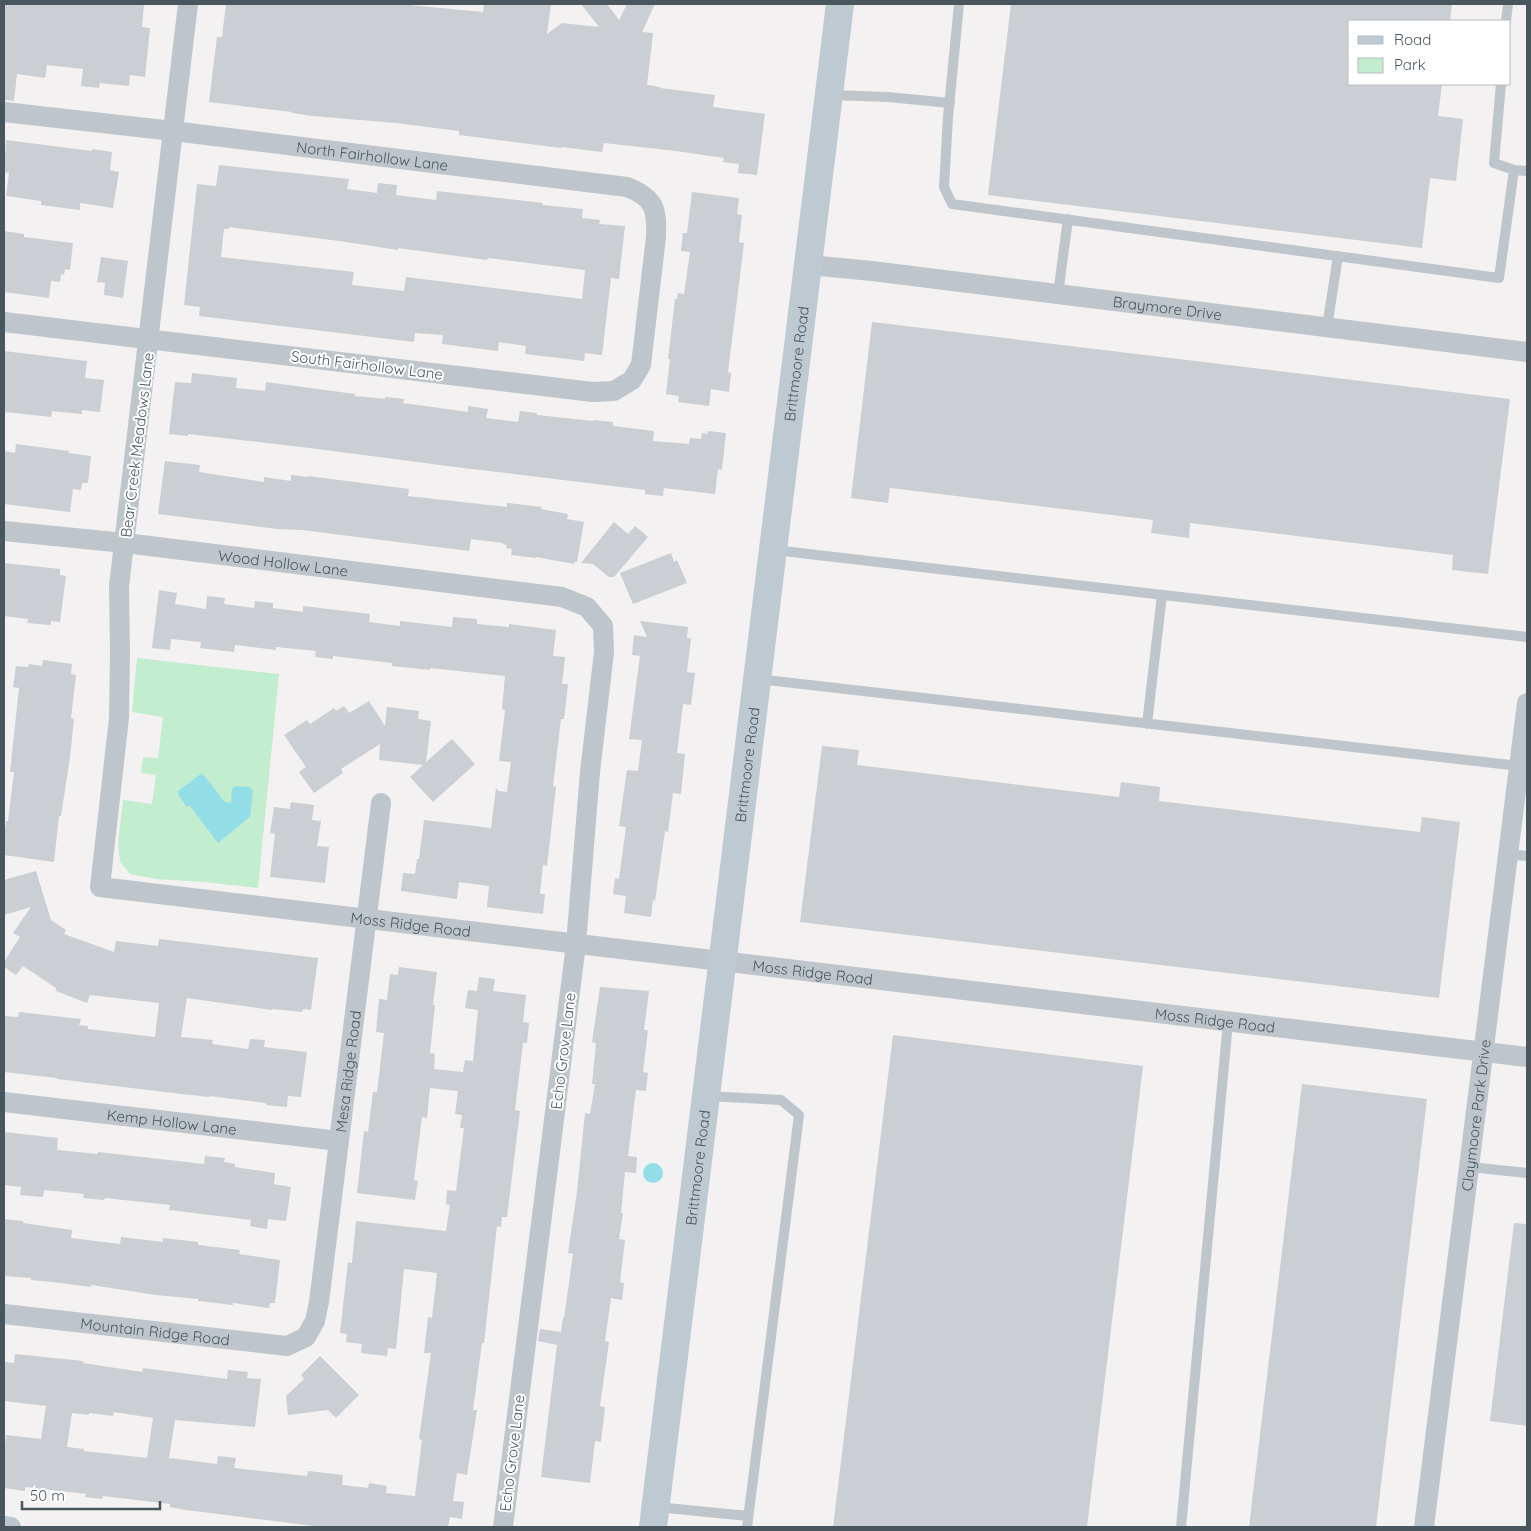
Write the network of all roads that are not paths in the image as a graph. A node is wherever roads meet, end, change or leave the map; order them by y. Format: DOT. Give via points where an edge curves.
graph roads {
  1 [pos="188,4"];
  2 [pos="840,4"];
  3 [pos="959,4"];
  4 [pos="1508,4"];
  5 [pos="1506,20"];
  6 [pos="1501,85"];
  7 [pos="830,95"];
  8 [pos="950,103"];
  9 [pos="4,112"];
  10 [pos="173,131"];
  11 [pos="1514,170"];
  12 [pos="1527,171"];
  13 [pos="1068,219"];
  14 [pos="1338,256"];
  15 [pos="809,265"];
  16 [pos="650,286"];
  17 [pos="1058,294"];
  18 [pos="4,322"];
  19 [pos="1327,327"];
  20 [pos="149,340"];
  21 [pos="1527,352"];
  22 [pos="4,531"];
  23 [pos="125,543"];
  24 [pos="772,550"];
  25 [pos="1162,595"];
  26 [pos="562,597"];
  27 [pos="1527,637"];
  28 [pos="757,679"];
  29 [pos="1527,703"];
  30 [pos="1147,724"];
  31 [pos="1519,766"];
  32 [pos="380,804"];
  33 [pos="1518,855"];
  34 [pos="100,887"];
  35 [pos="366,919"];
  36 [pos="576,944"];
  37 [pos="722,962"];
  38 [pos="1228,1022"];
  39 [pos="1484,1052"];
  40 [pos="1527,1057"];
  41 [pos="706,1096"];
  42 [pos="4,1102"];
  43 [pos="339,1141"];
  44 [pos="1470,1167"];
  45 [pos="1527,1174"];
  46 [pos="4,1314"];
  47 [pos="306,1337"];
  48 [pos="748,1516"];
  49 [pos="655,1517"];
  50 [pos="4,1526"];
  51 [pos="11,1527"];
  52 [pos="503,1527"];
  53 [pos="747,1527"];
  54 [pos="1181,1527"];
  55 [pos="1424,1527"];
  1 -- 10 [label="street, Bear Creek Meadows Lane"];
  2 -- 7 [label="main road, Brittmoore Road"];
  3 -- 8 [label="lane"];
  4 -- 5 [label="lane"];
  6 -- 11 [label="lane" via="1494,163"];
  7 -- 8 [label="lane"];
  7 -- 15 [label="main road, Brittmoore Road"];
  8 -- 13 [label="lane" via="944,187 952,204"];
  9 -- 10 [label="street, North Fairhollow Lane"];
  10 -- 16 [label="street, North Fairhollow Lane" via="627,187 641,193 653,205 657,220"];
  10 -- 20 [label="street, Bear Creek Meadows Lane"];
  11 -- 12 [label="lane"];
  11 -- 14 [label="lane" via="1499,278"];
  13 -- 14 [label="lane"];
  13 -- 17 [label="lane"];
  14 -- 19 [label="lane"];
  15 -- 17 [label="street, Braymore Drive"];
  15 -- 24 [label="main road, Brittmoore Road"];
  16 -- 20 [label="street, South Fairhollow Lane" via="641,365 632,380 614,391 593,392"];
  17 -- 19 [label="street, Braymore Drive"];
  18 -- 20 [label="street, South Fairhollow Lane"];
  19 -- 21 [label="street, Braymore Drive"];
  20 -- 23 [label="street, Bear Creek Meadows Lane"];
  22 -- 23 [label="street, Wood Hollow Lane"];
  23 -- 26 [label="street, Wood Hollow Lane"];
  23 -- 34 [label="street, Bear Creek Meadows Lane" via="119,586 118,718"];
  24 -- 25 [label="lane"];
  24 -- 28 [label="main road, Brittmoore Road"];
  25 -- 27 [label="lane"];
  25 -- 30 [label="lane"];
  26 -- 36 [label="street, Echo Grove Lane" via="587,607 603,626 604,652"];
  28 -- 30 [label="lane"];
  28 -- 37 [label="main road, Brittmoore Road"];
  29 -- 31 [label="street, Claymoore Park Drive"];
  30 -- 31 [label="lane"];
  31 -- 33 [label="street, Claymoore Park Drive"];
  32 -- 35 [label="street, Mesa Ridge Road"];
  33 -- 39 [label="street, Claymoore Park Drive"];
  34 -- 35 [label="street, Moss Ridge Road"];
  35 -- 36 [label="street, Moss Ridge Road"];
  35 -- 43 [label="street, Mesa Ridge Road"];
  36 -- 37 [label="street, Moss Ridge Road"];
  36 -- 52 [label="street, Echo Grove Lane"];
  37 -- 38 [label="street, Moss Ridge Road"];
  37 -- 41 [label="main road, Brittmoore Road"];
  38 -- 39 [label="street, Moss Ridge Road"];
  38 -- 54 [label="lane"];
  39 -- 40 [label="street, Moss Ridge Road"];
  39 -- 44 [label="street, Claymoore Park Drive"];
  41 -- 48 [label="lane" via="781,1100 799,1115"];
  41 -- 49 [label="main road, Brittmoore Road"];
  42 -- 43 [label="street, Kemp Hollow Lane"];
  43 -- 47 [label="street, Mesa Ridge Road" via="319,1302 315,1321"];
  44 -- 45 [label="lane"];
  44 -- 55 [label="street, Claymoore Park Drive"];
  46 -- 47 [label="street, Mountain Ridge Road" via="287,1346"];
  48 -- 49 [label="lane"];
  48 -- 53 [label="lane"];
  50 -- 51 [label="street"];
}
